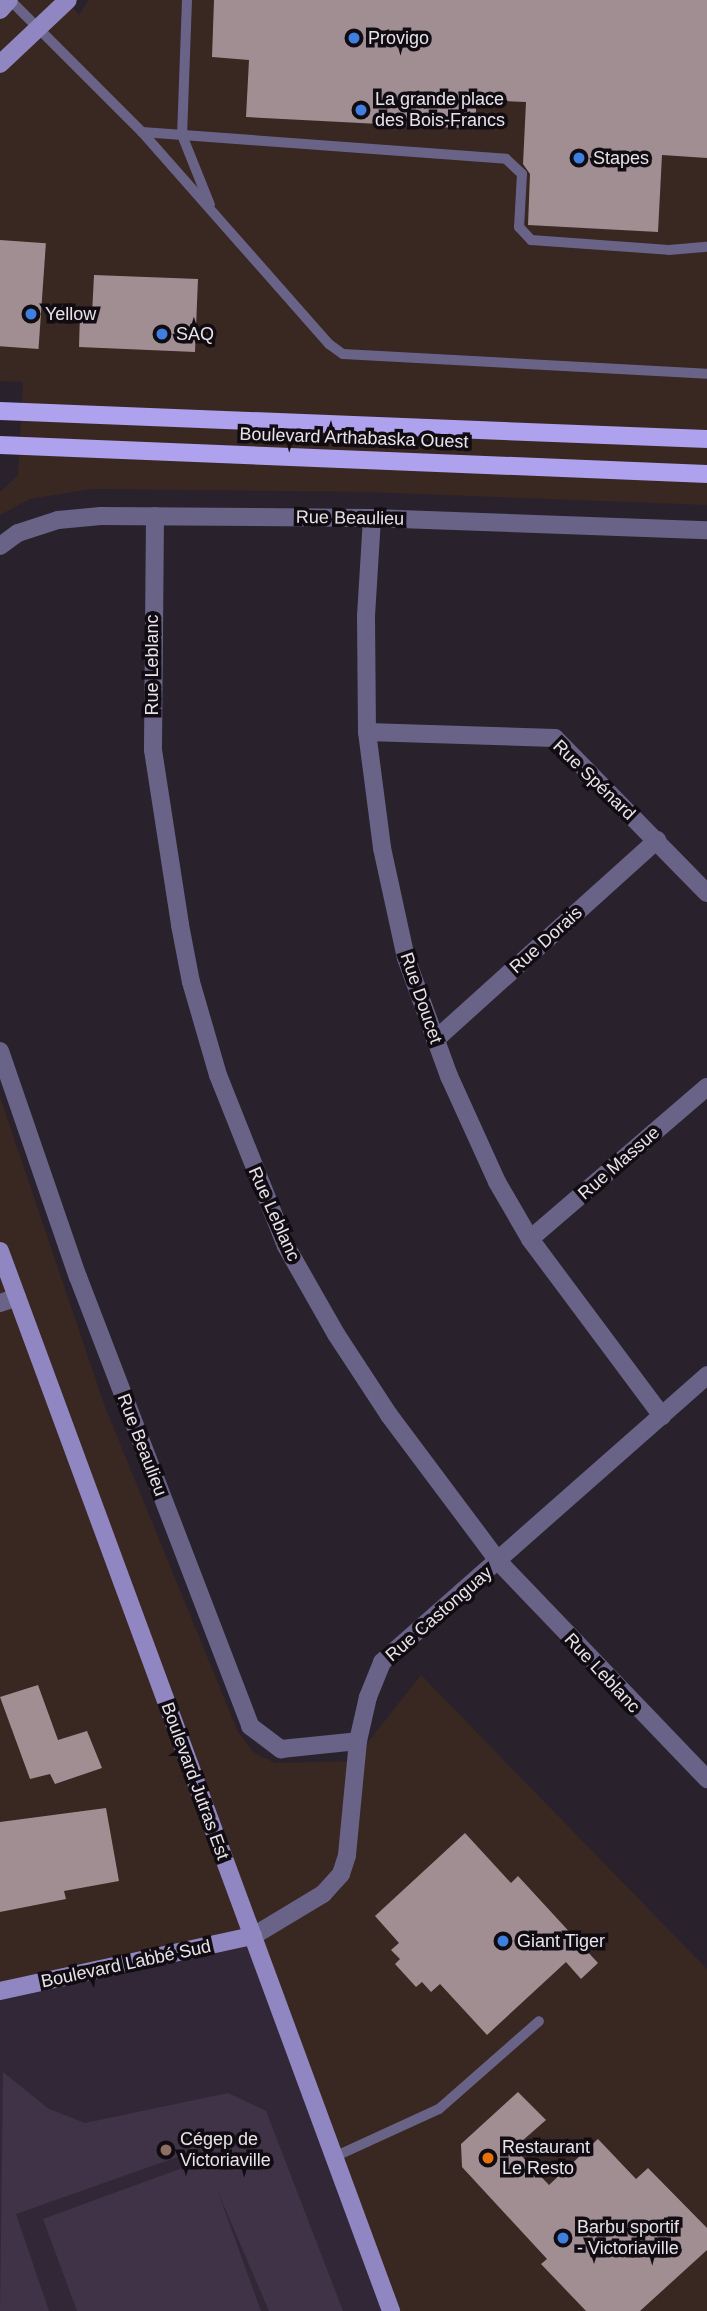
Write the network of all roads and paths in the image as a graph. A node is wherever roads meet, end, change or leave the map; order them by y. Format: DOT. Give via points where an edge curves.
graph roads {
  1 [pos="10,0"];
  2 [pos="68,0"];
  3 [pos="187,0"];
  4 [pos="0,10"];
  5 [pos="37,26"];
  6 [pos="0,64"];
  7 [pos="142,132"];
  8 [pos="182,135"];
  9 [pos="213,212"];
  10 [pos="707,247"];
  11 [pos="707,374"];
  12 [pos="0,411"];
  13 [pos="707,439"];
  14 [pos="0,445"];
  15 [pos="707,474"];
  16 [pos="155,516"];
  17 [pos="372,518"];
  18 [pos="707,530"];
  19 [pos="0,546"];
  20 [pos="367,732"];
  21 [pos="657,841"];
  22 [pos="707,893"];
  23 [pos="435,1040"];
  24 [pos="0,1052"];
  25 [pos="707,1087"];
  26 [pos="530,1238"];
  27 [pos="0,1251"];
  28 [pos="8,1300"];
  29 [pos="707,1375"];
  30 [pos="662,1416"];
  31 [pos="499,1562"];
  32 [pos="358,1741"];
  33 [pos="707,1779"];
  34 [pos="253,1937"];
  35 [pos="0,1991"];
  36 [pos="538,2021"];
  37 [pos="334,2157"];
  38 [pos="391,2311"];
  1 -- 4 [label="main road"];
  1 -- 5 [label="lane"];
  2 -- 5 [label="main road"];
  3 -- 8 [label="lane"];
  5 -- 6 [label="main road"];
  5 -- 7 [label="lane"];
  7 -- 8 [label="lane"];
  7 -- 9 [label="lane"];
  8 -- 9 [label="lane"];
  8 -- 10 [label="lane" via="506,159 518,165 522,174 519,227 531,240 669,250"];
  9 -- 11 [label="lane" via="329,344 343,354"];
  12 -- 13 [label="main road, Boulevard Arthabaska Ouest"];
  14 -- 15 [label="main road, Boulevard Arthabaska Ouest"];
  16 -- 17 [label="street, Rue Beaulieu"];
  16 -- 19 [label="street, Rue Beaulieu" via="58,520 18,533"];
  16 -- 31 [label="street, Rue Leblanc" via="150,647 153,750 191,982 218,1074 286,1246 336,1334"];
  17 -- 18 [label="street, Rue Beaulieu"];
  17 -- 20 [label="street, Rue Doucet" via="366,617"];
  20 -- 21 [label="street, Rue Spénard" via="555,738"];
  20 -- 23 [label="street, Rue Doucet" via="382,848 406,958"];
  21 -- 22 [label="street, Rue Spénard"];
  21 -- 23 [label="street, Rue Dorais"];
  23 -- 26 [label="street, Rue Doucet" via="497,1182"];
  24 -- 32 [label="street, Rue Beaulieu" via="78,1277 250,1726 281,1749"];
  25 -- 26 [label="street, Rue Massue"];
  26 -- 30 [label="street, Rue Doucet"];
  27 -- 28 [label="main road, Boulevard Jutras Est"];
  28 -- 34 [label="main road, Boulevard Jutras Est"];
  29 -- 30 [label="street, Rue Castonguay"];
  30 -- 31 [label="street, Rue Castonguay"];
  31 -- 32 [label="street, Rue Castonguay" via="382,1662"];
  31 -- 33 [label="street, Rue Leblanc"];
  32 -- 34 [label="street, Rue Castonguay" via="347,1856 341,1874 323,1894"];
  34 -- 35 [label="main road, Boulevard Labbé Sud"];
  34 -- 37 [label="main road, Boulevard Jutras Est"];
  36 -- 37 [label="lane" via="439,2109"];
  37 -- 38 [label="main road, Boulevard Jutras Est"];
}
